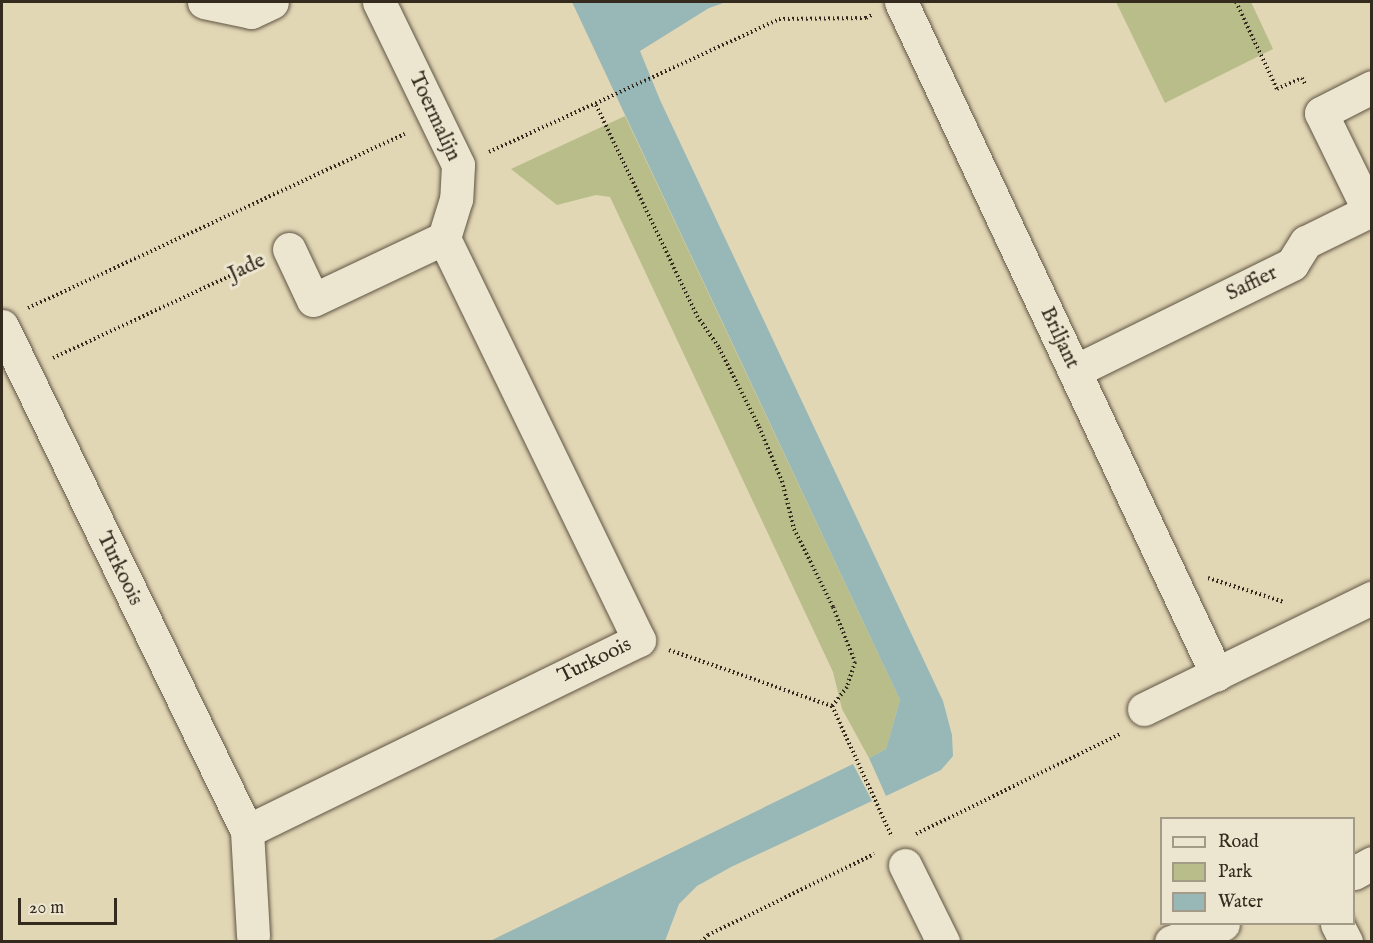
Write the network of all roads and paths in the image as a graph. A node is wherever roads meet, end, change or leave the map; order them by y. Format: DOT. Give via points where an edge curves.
graph roads {
  1 [pos="204,2"];
  2 [pos="272,2"];
  3 [pos="379,2"];
  4 [pos="1236,2"];
  5 [pos="887,8"];
  6 [pos="1371,87"];
  7 [pos="596,105"];
  8 [pos="1321,113"];
  9 [pos="436,120"];
  10 [pos="458,165"];
  11 [pos="444,238"];
  12 [pos="289,249"];
  13 [pos="12,318"];
  14 [pos="1075,371"];
  15 [pos="12,377"];
  16 [pos="1165,563"];
  17 [pos="1371,598"];
  18 [pos="1331,618"];
  19 [pos="639,640"];
  20 [pos="1217,675"];
  21 [pos="832,706"];
  22 [pos="1144,709"];
  23 [pos="246,831"];
  24 [pos="898,849"];
  25 [pos="1371,863"];
  26 [pos="1355,872"];
  27 [pos="1220,925"];
  28 [pos="1338,925"];
  29 [pos="253,940"];
  30 [pos="701,942"];
  31 [pos="943,942"];
  32 [pos="1171,942"];
  33 [pos="1346,942"];
  1 -- 2 [label="street" via="251,12"];
  3 -- 9 [label="street, Toermalijn"];
  4 -- 8 [label="path" via="1277,89 1302,78"];
  5 -- 7 [label="path" via="866,18 779,19"];
  5 -- 14 [label="street, Briljant"];
  6 -- 8 [label="street"];
  7 -- 10 [label="path"];
  7 -- 21 [label="path" via="698,316 759,427 782,481 794,529 855,662 847,687"];
  8 -- 14 [label="street, Saffier" via="1369,212 1306,242 1292,264"];
  9 -- 10 [label="street, Toermalijn"];
  9 -- 13 [label="path"];
  10 -- 11 [label="street, Toermalijn" via="456,199"];
  11 -- 12 [label="street, Jade" via="313,300"];
  11 -- 19 [label="street, Turkoois"];
  12 -- 15 [label="path, Jade"];
  13 -- 15 [label="street"];
  14 -- 16 [label="street, Briljant"];
  15 -- 23 [label="street, Turkoois"];
  16 -- 18 [label="path"];
  16 -- 20 [label="street, Briljant"];
  17 -- 18 [label="street"];
  18 -- 20 [label="street"];
  19 -- 21 [label="path"];
  19 -- 23 [label="street, Turkoois"];
  20 -- 22 [label="street"];
  21 -- 24 [label="path"];
  22 -- 24 [label="path" via="1130,730"];
  23 -- 29 [label="street, Turkoois"];
  24 -- 30 [label="path" via="708,935"];
  24 -- 31 [label="street"];
  25 -- 26 [label="street"];
  27 -- 32 [label="street"];
  28 -- 33 [label="street"];
}
